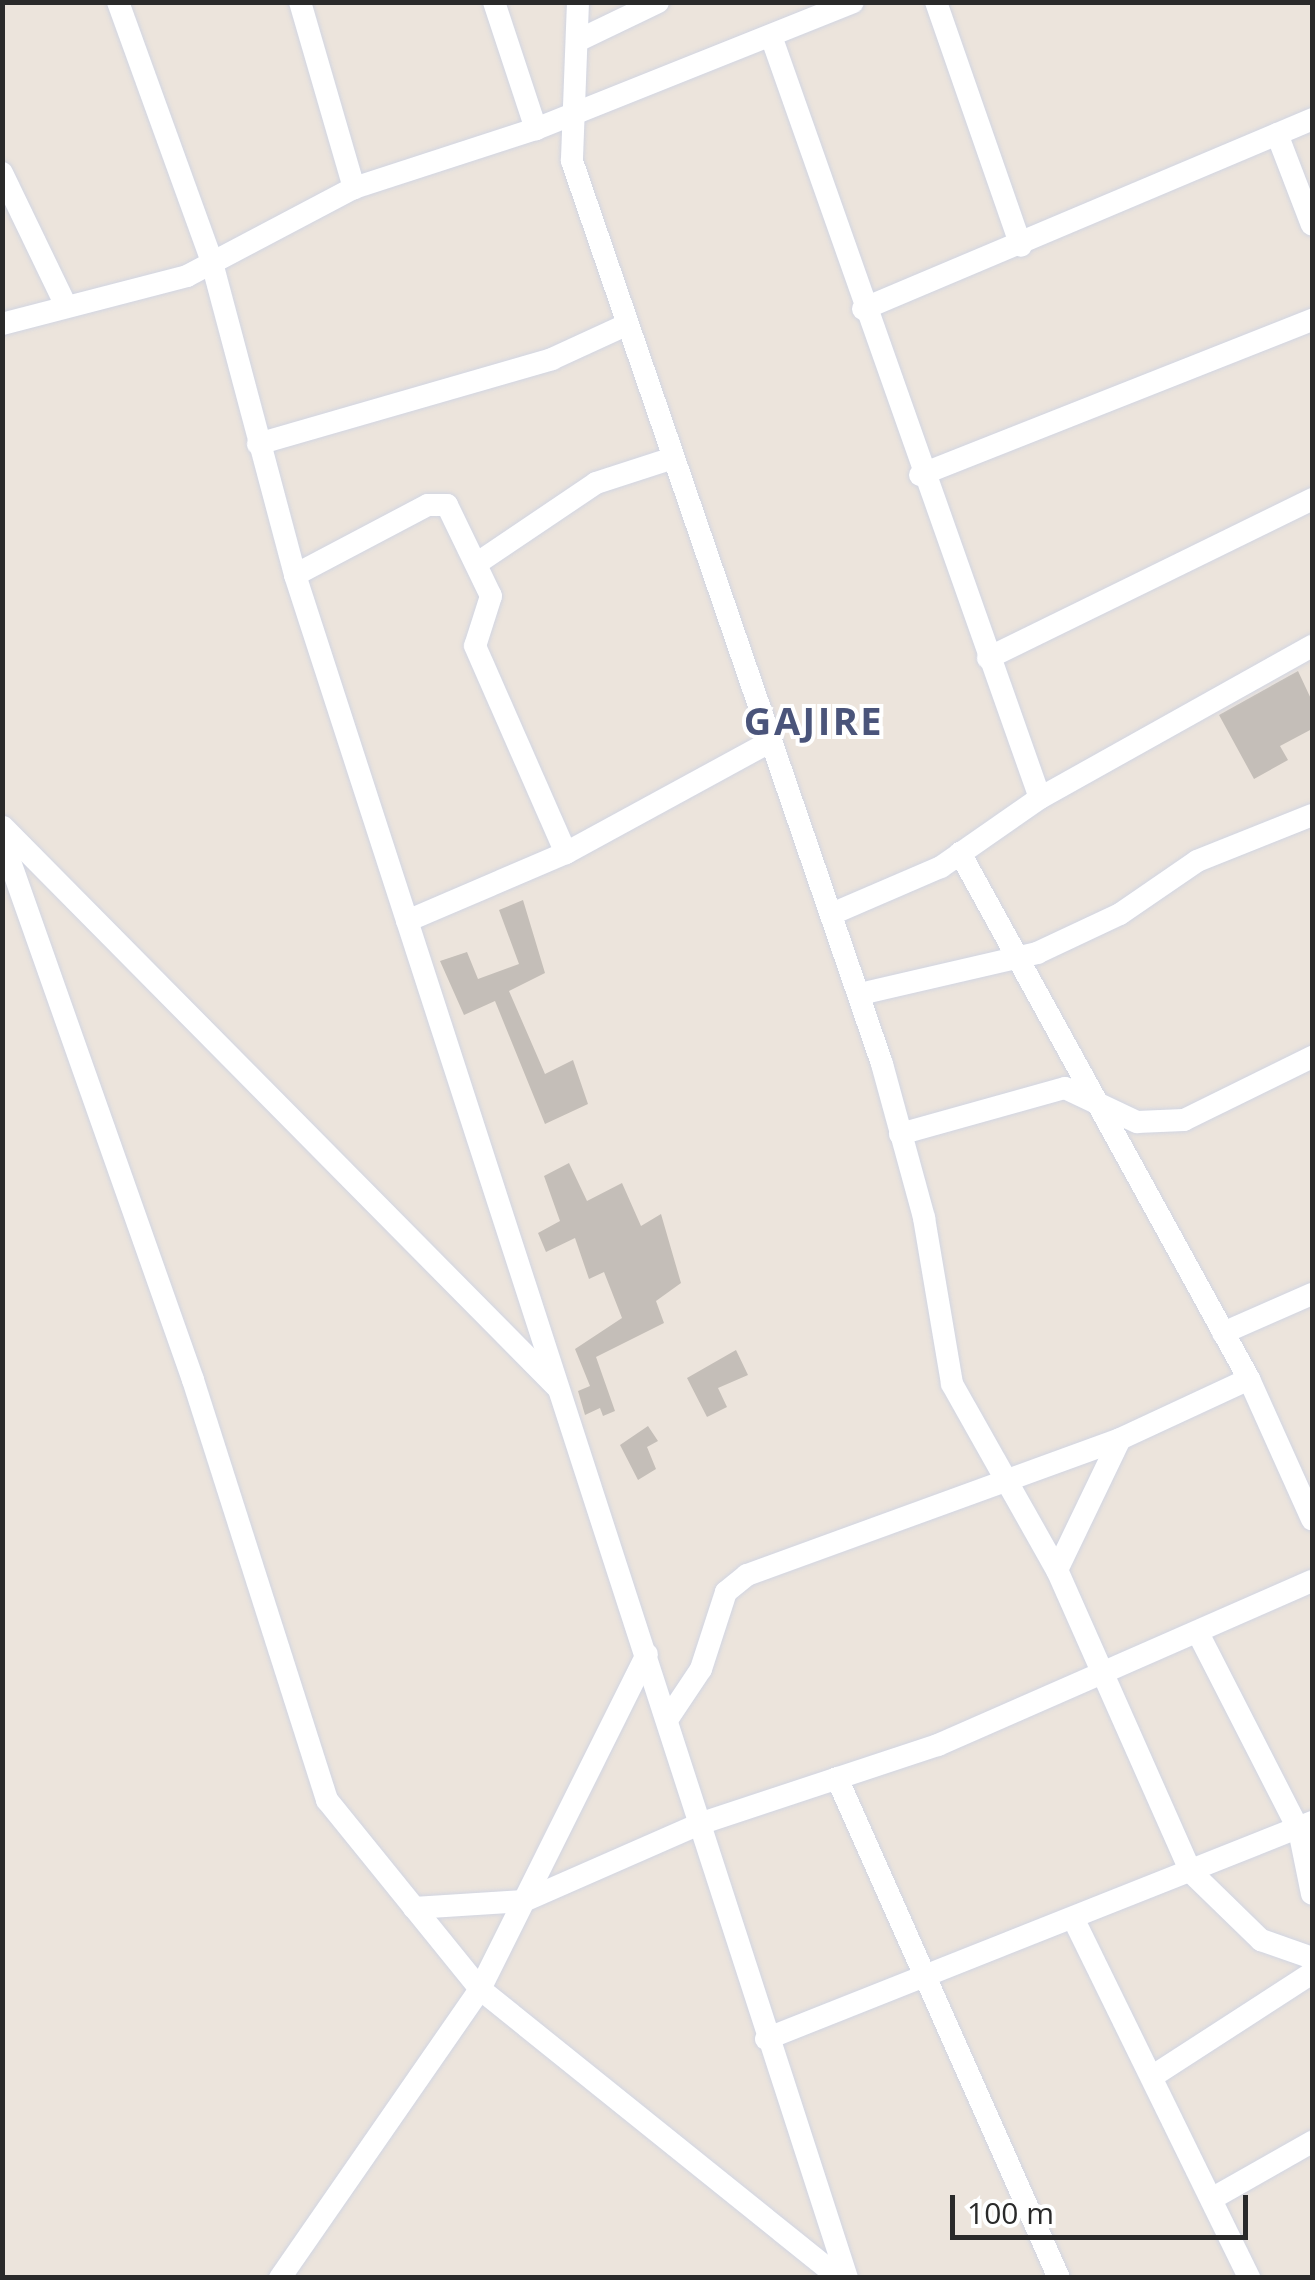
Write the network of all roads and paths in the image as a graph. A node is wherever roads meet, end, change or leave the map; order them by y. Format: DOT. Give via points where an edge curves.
graph roads {
  1 [pos="118,2"];
  2 [pos="300,2"];
  3 [pos="494,2"];
  4 [pos="578,2"];
  5 [pos="658,2"];
  6 [pos="852,2"];
  7 [pos="936,2"];
  8 [pos="771,36"];
  9 [pos="577,42"];
  10 [pos="574,113"];
  11 [pos="1312,119"];
  12 [pos="536,129"];
  13 [pos="1277,134"];
  14 [pos="2,173"];
  15 [pos="354,188"];
  16 [pos="1312,225"];
  17 [pos="1020,246"];
  18 [pos="211,258"];
  19 [pos="64,302"];
  20 [pos="862,309"];
  21 [pos="1312,320"];
  22 [pos="2,324"];
  23 [pos="626,325"];
  24 [pos="258,444"];
  25 [pos="673,458"];
  26 [pos="920,475"];
  27 [pos="1312,499"];
  28 [pos="479,562"];
  29 [pos="295,575"];
  30 [pos="1312,646"];
  31 [pos="988,658"];
  32 [pos="768,744"];
  33 [pos="1040,798"];
  34 [pos="1312,815"];
  35 [pos="2,827"];
  36 [pos="2,839"];
  37 [pos="566,853"];
  38 [pos="960,853"];
  39 [pos="834,913"];
  40 [pos="407,921"];
  41 [pos="1016,960"];
  42 [pos="860,994"];
  43 [pos="1312,1057"];
  44 [pos="1095,1108"];
  45 [pos="900,1134"];
  46 [pos="1312,1294"];
  47 [pos="1223,1333"];
  48 [pos="1249,1379"];
  49 [pos="563,1394"];
  50 [pos="1120,1439"];
  51 [pos="1008,1482"];
  52 [pos="1312,1519"];
  53 [pos="1057,1570"];
  54 [pos="1312,1581"];
  55 [pos="1198,1634"];
  56 [pos="647,1654"];
  57 [pos="1100,1675"];
  58 [pos="667,1720"];
  59 [pos="838,1778"];
  60 [pos="699,1824"];
  61 [pos="1306,1826"];
  62 [pos="1191,1872"];
  63 [pos="1312,1894"];
  64 [pos="524,1901"];
  65 [pos="414,1908"];
  66 [pos="1073,1918"];
  67 [pos="1312,1958"];
  68 [pos="1312,1973"];
  69 [pos="931,1974"];
  70 [pos="480,1990"];
  71 [pos="766,2040"];
  72 [pos="1153,2076"];
  73 [pos="1312,2142"];
  74 [pos="1215,2197"];
  75 [pos="280,2278"];
  76 [pos="839,2278"];
  77 [pos="847,2278"];
  78 [pos="1058,2278"];
  79 [pos="1249,2278"];
  1 -- 18 [label="street"];
  2 -- 15 [label="street"];
  3 -- 12 [label="street"];
  4 -- 9 [label="street"];
  5 -- 9 [label="street"];
  6 -- 8 [label="street"];
  7 -- 17 [label="street"];
  8 -- 10 [label="street"];
  8 -- 20 [label="street"];
  9 -- 10 [label="street"];
  10 -- 12 [label="street"];
  10 -- 23 [label="street" via="572,161"];
  11 -- 13 [label="street"];
  12 -- 15 [label="street"];
  13 -- 16 [label="street"];
  13 -- 17 [label="street"];
  14 -- 19 [label="street"];
  15 -- 18 [label="street"];
  17 -- 20 [label="street"];
  18 -- 19 [label="street" via="187,276"];
  18 -- 24 [label="street"];
  19 -- 22 [label="street"];
  20 -- 26 [label="street"];
  21 -- 26 [label="street"];
  23 -- 24 [label="street" via="552,358"];
  23 -- 25 [label="street"];
  24 -- 29 [label="street"];
  25 -- 28 [label="street" via="596,483"];
  25 -- 32 [label="street"];
  26 -- 31 [label="street"];
  27 -- 31 [label="street"];
  28 -- 29 [label="street" via="448,505 428,505"];
  28 -- 37 [label="street" via="490,596 475,646"];
  29 -- 40 [label="street"];
  30 -- 33 [label="street"];
  31 -- 33 [label="street"];
  32 -- 37 [label="street"];
  32 -- 39 [label="street"];
  33 -- 38 [label="street"];
  34 -- 41 [label="street" via="1198,861 1120,914"];
  35 -- 49 [label="street"];
  36 -- 65 [label="street" via="193,1380 327,1800"];
  37 -- 40 [label="street"];
  38 -- 39 [label="street"];
  38 -- 41 [label="street"];
  39 -- 42 [label="street"];
  40 -- 49 [label="street"];
  41 -- 42 [label="street"];
  41 -- 44 [label="street"];
  42 -- 45 [label="street"];
  43 -- 44 [label="street" via="1184,1120 1136,1122"];
  44 -- 45 [label="street" via="1065,1088"];
  44 -- 47 [label="street"];
  45 -- 51 [label="street" via="952,1384"];
  46 -- 47 [label="street"];
  47 -- 48 [label="street"];
  48 -- 50 [label="street"];
  48 -- 52 [label="street"];
  49 -- 56 [label="street"];
  50 -- 51 [label="street"];
  50 -- 53 [label="street"];
  51 -- 53 [label="street"];
  51 -- 58 [label="street" via="747,1575 726,1592 701,1669"];
  53 -- 57 [label="street"];
  54 -- 55 [label="street"];
  55 -- 57 [label="street"];
  55 -- 61 [label="street"];
  56 -- 58 [label="street"];
  56 -- 64 [label="street"];
  57 -- 59 [label="street"];
  57 -- 62 [label="street"];
  58 -- 60 [label="street"];
  59 -- 60 [label="street"];
  59 -- 69 [label="street"];
  60 -- 64 [label="street"];
  60 -- 71 [label="street"];
  61 -- 62 [label="street"];
  61 -- 63 [label="street"];
  62 -- 66 [label="street"];
  62 -- 67 [label="street" via="1261,1940"];
  64 -- 65 [label="street"];
  64 -- 70 [label="street"];
  65 -- 70 [label="street"];
  66 -- 69 [label="street"];
  66 -- 72 [label="street"];
  68 -- 72 [label="street"];
  69 -- 71 [label="street"];
  69 -- 78 [label="street"];
  70 -- 75 [label="street"];
  70 -- 76 [label="street"];
  71 -- 77 [label="street"];
  72 -- 74 [label="street"];
  73 -- 74 [label="street"];
  74 -- 79 [label="street"];
}
